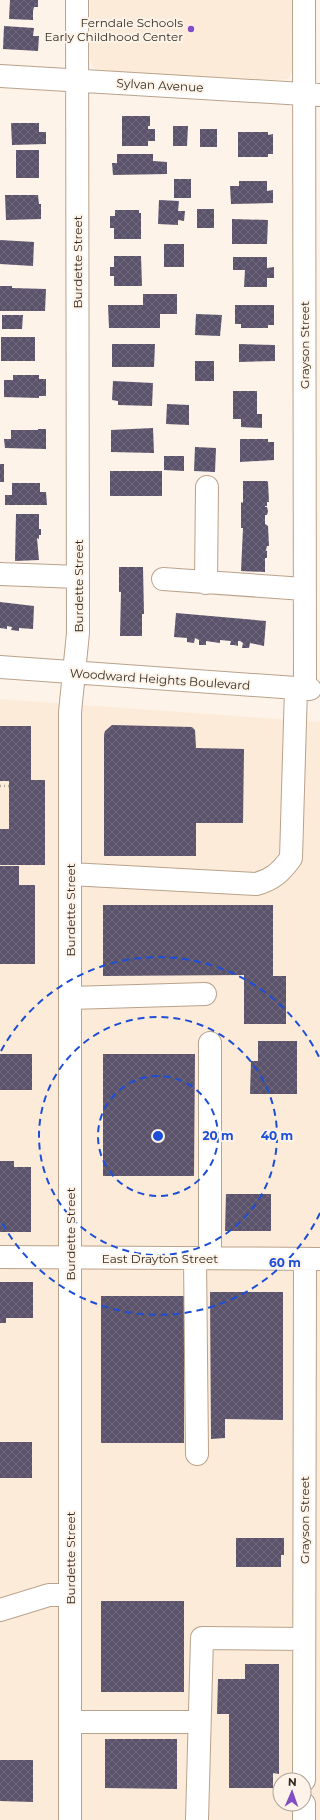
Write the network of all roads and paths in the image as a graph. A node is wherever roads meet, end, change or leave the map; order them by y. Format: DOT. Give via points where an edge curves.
graph roads {
  1 [pos="77,0"];
  2 [pos="304,0"];
  3 [pos="0,76"];
  4 [pos="77,80"];
  5 [pos="312,95"];
  6 [pos="206,487"];
  7 [pos="312,556"];
  8 [pos="0,574"];
  9 [pos="78,577"];
  10 [pos="163,579"];
  11 [pos="206,583"];
  12 [pos="304,589"];
  13 [pos="0,667"];
  14 [pos="74,672"];
  15 [pos="307,689"];
  16 [pos="0,786"];
  17 [pos="9,786"];
  18 [pos="70,874"];
  19 [pos="205,994"];
  20 [pos="70,998"];
  21 [pos="210,1043"];
  22 [pos="0,1257"];
  23 [pos="70,1257"];
  24 [pos="203,1258"];
  25 [pos="312,1259"];
  26 [pos="197,1454"];
  27 [pos="70,1595"];
  28 [pos="0,1610"];
  29 [pos="304,1639"];
  30 [pos="70,1722"];
  31 [pos="199,1722"];
  32 [pos="304,1772"];
  33 [pos="70,1820"];
  34 [pos="197,1820"];
  1 -- 4 [label="street, Burdette Street"];
  2 -- 5 [label="street, Grayson Street"];
  3 -- 4 [label="street, Sylvan Avenue"];
  4 -- 5 [label="street, Sylvan Avenue"];
  4 -- 9 [label="street, Burdette Street"];
  5 -- 7 [label="street, Grayson Street"];
  6 -- 11 [label="street"];
  7 -- 12 [label="street, Grayson Street"];
  8 -- 9 [label="street"];
  9 -- 14 [label="street, Burdette Street" via="78,645"];
  10 -- 11 [label="street"];
  11 -- 12 [label="street"];
  12 -- 15 [label="street, Grayson Street"];
  13 -- 14 [label="street, Woodward Heights Boulevard"];
  14 -- 15 [label="street, Woodward Heights Boulevard"];
  14 -- 18 [label="street, Burdette Street" via="70,702"];
  15 -- 18 [label="street, Grayson Street" via="290,858 280,872 267,881 256,884"];
  16 -- 17 [label="path"];
  18 -- 20 [label="street, Burdette Street"];
  19 -- 20 [label="street"];
  20 -- 23 [label="street, Burdette Street"];
  21 -- 24 [label="street"];
  22 -- 23 [label="street, East Drayton Street"];
  23 -- 24 [label="street, East Drayton Street"];
  23 -- 27 [label="street, Burdette Street"];
  24 -- 25 [label="street, East Drayton Street"];
  24 -- 26 [label="street"];
  25 -- 29 [label="street, Grayson Street"];
  27 -- 28 [label="street" via="49,1594"];
  27 -- 30 [label="street, Burdette Street"];
  29 -- 31 [label="street" via="202,1638"];
  29 -- 32 [label="street, Grayson Street"];
  30 -- 31 [label="street"];
  30 -- 33 [label="street, Burdette Street"];
  31 -- 34 [label="street"];
}
